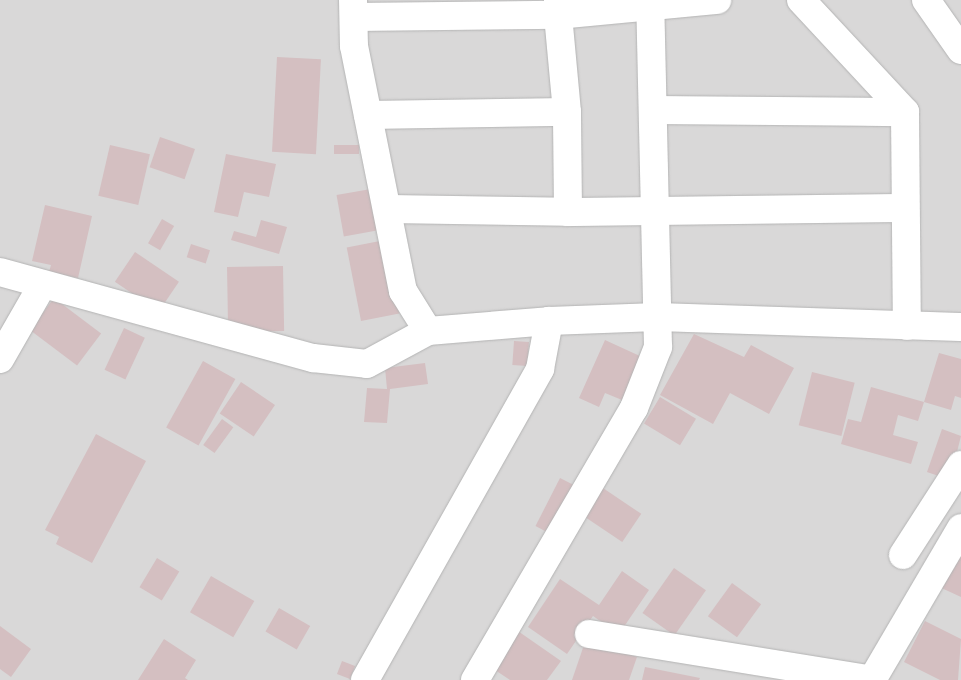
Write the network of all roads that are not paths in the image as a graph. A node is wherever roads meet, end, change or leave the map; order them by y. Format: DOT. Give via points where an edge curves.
graph roads {
  1 [pos="717,0"];
  2 [pos="800,0"];
  3 [pos="926,0"];
  4 [pos="650,2"];
  5 [pos="558,7"];
  6 [pos="353,8"];
  7 [pos="458,8"];
  8 [pos="961,50"];
  9 [pos="654,110"];
  10 [pos="566,112"];
  11 [pos="905,112"];
  12 [pos="368,115"];
  13 [pos="904,208"];
  14 [pos="386,209"];
  15 [pos="657,211"];
  16 [pos="568,212"];
  17 [pos="0,272"];
  18 [pos="43,284"];
  19 [pos="657,317"];
  20 [pos="550,321"];
  21 [pos="906,326"];
  22 [pos="961,327"];
  23 [pos="428,330"];
  24 [pos="0,359"];
  25 [pos="961,464"];
  26 [pos="961,528"];
  27 [pos="903,555"];
  28 [pos="589,634"];
  29 [pos="365,680"];
  30 [pos="475,680"];
  31 [pos="872,680"];
  1 -- 4 [label="street"];
  2 -- 11 [label="street"];
  3 -- 8 [label="street"];
  4 -- 5 [label="street"];
  4 -- 9 [label="street"];
  5 -- 7 [label="street"];
  5 -- 10 [label="street"];
  6 -- 7 [label="street"];
  6 -- 12 [label="street" via="354,46"];
  9 -- 11 [label="street"];
  9 -- 15 [label="street"];
  10 -- 12 [label="street"];
  10 -- 16 [label="street"];
  11 -- 13 [label="street"];
  12 -- 14 [label="street"];
  13 -- 15 [label="street"];
  13 -- 21 [label="street"];
  14 -- 16 [label="street"];
  14 -- 23 [label="street" via="403,291"];
  15 -- 16 [label="street"];
  15 -- 19 [label="street"];
  17 -- 18 [label="street"];
  18 -- 23 [label="street" via="313,358 367,364"];
  18 -- 24 [label="street"];
  19 -- 20 [label="street"];
  19 -- 21 [label="street"];
  19 -- 30 [label="street" via="658,346 634,408"];
  20 -- 23 [label="street"];
  20 -- 29 [label="street" via="540,368"];
  21 -- 22 [label="street"];
  25 -- 27 [label="street"];
  26 -- 31 [label="street"];
  28 -- 31 [label="street"];
}
